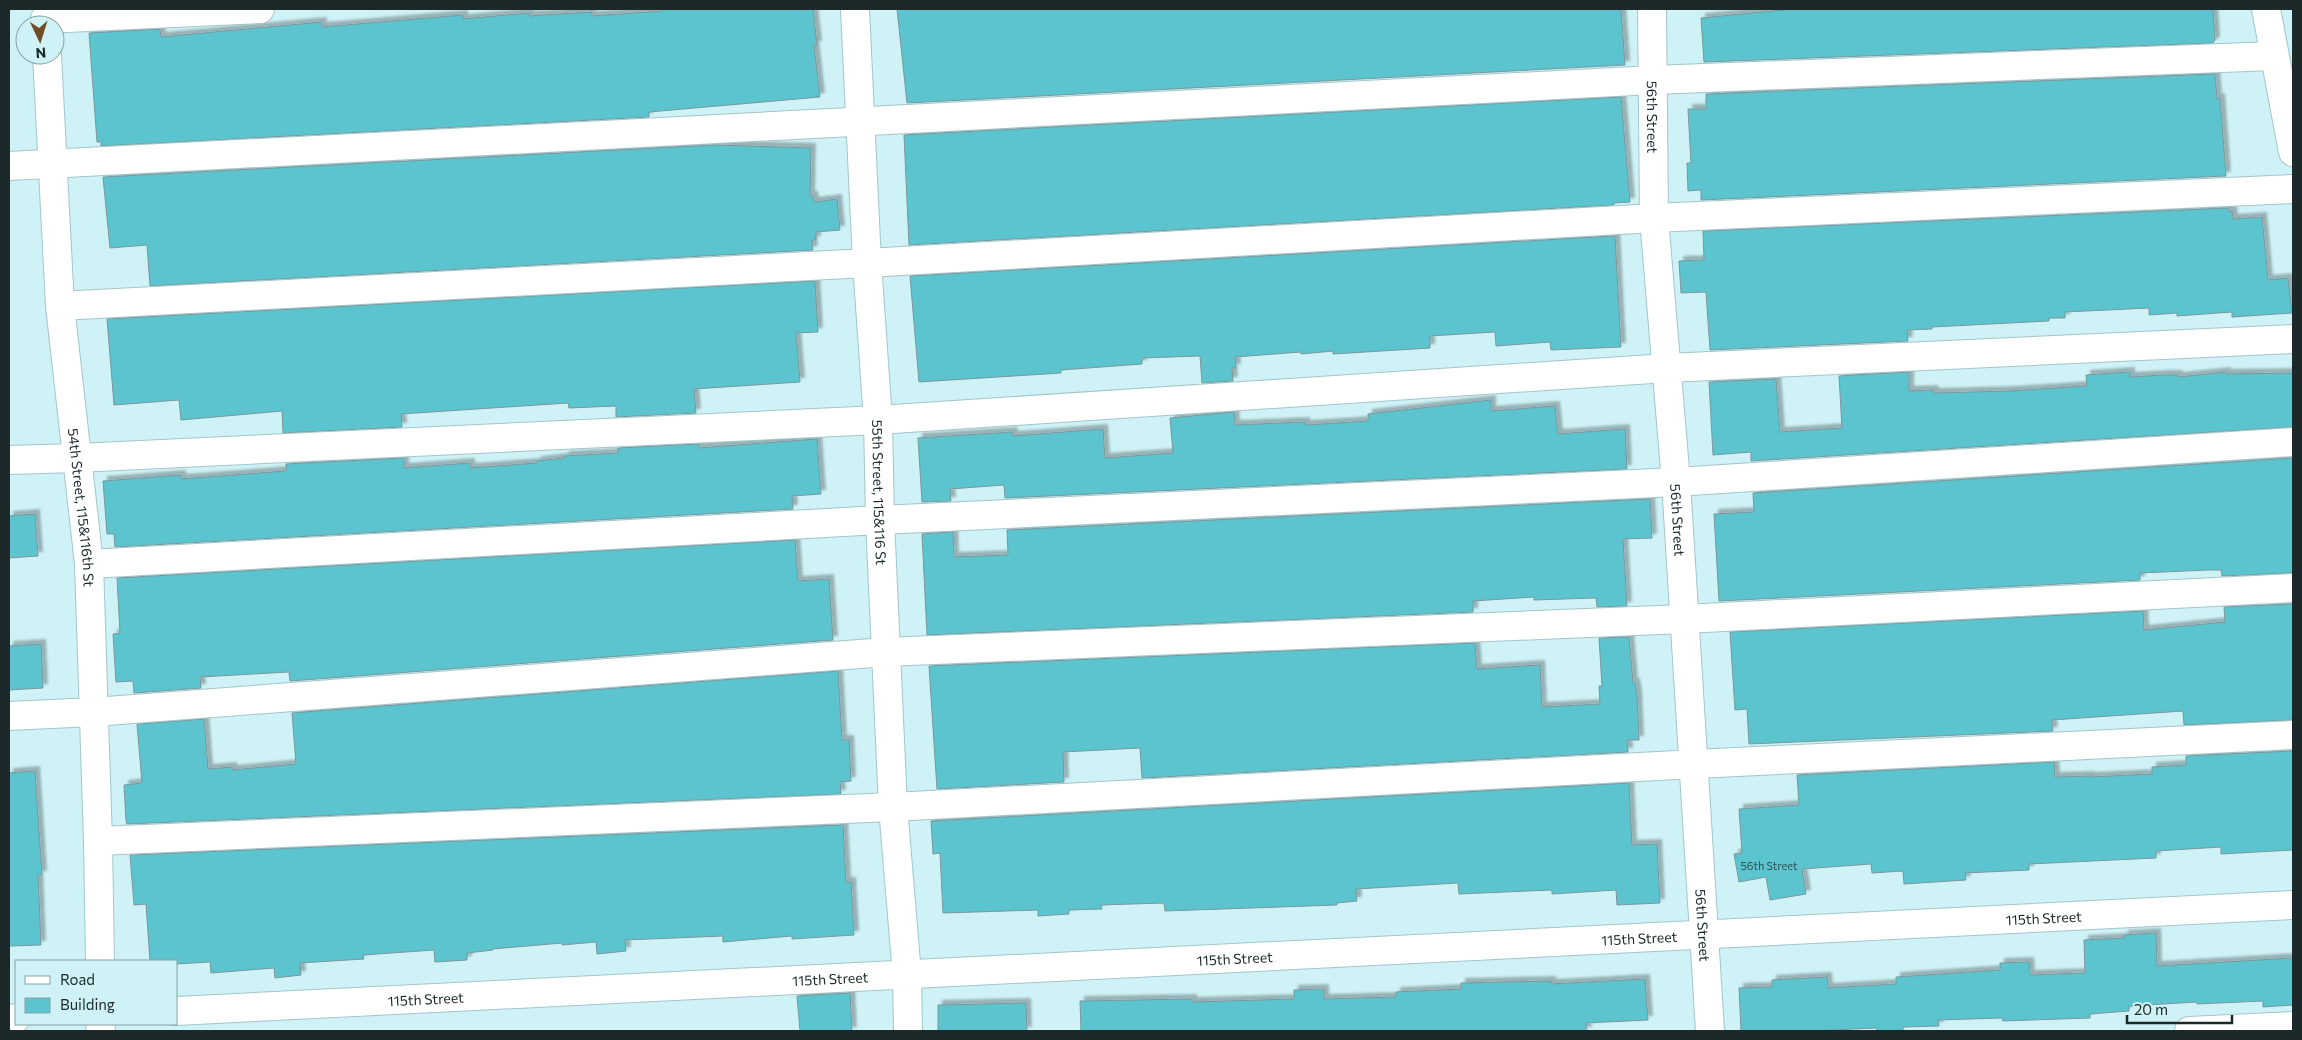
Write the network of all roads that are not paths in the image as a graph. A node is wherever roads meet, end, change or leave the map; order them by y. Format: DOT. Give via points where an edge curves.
graph roads {
  1 [pos="260,9"];
  2 [pos="855,9"];
  3 [pos="1652,9"];
  4 [pos="2266,9"];
  5 [pos="65,16"];
  6 [pos="2274,56"];
  7 [pos="48,65"];
  8 [pos="1652,80"];
  9 [pos="861,120"];
  10 [pos="2293,152"];
  11 [pos="53,164"];
  12 [pos="9,166"];
  13 [pos="2293,189"];
  14 [pos="1654,218"];
  15 [pos="867,263"];
  16 [pos="60,306"];
  17 [pos="2293,339"];
  18 [pos="1667,368"];
  19 [pos="878,420"];
  20 [pos="2293,442"];
  21 [pos="77,458"];
  22 [pos="9,460"];
  23 [pos="1676,482"];
  24 [pos="880,520"];
  25 [pos="89,564"];
  26 [pos="2293,588"];
  27 [pos="1684,619"];
  28 [pos="886,652"];
  29 [pos="94,712"];
  30 [pos="9,716"];
  31 [pos="2293,735"];
  32 [pos="1695,764"];
  33 [pos="893,807"];
  34 [pos="98,842"];
  35 [pos="2293,905"];
  36 [pos="1706,936"];
  37 [pos="100,960"];
  38 [pos="907,975"];
  39 [pos="178,1011"];
  40 [pos="2293,1026"];
  41 [pos="908,1031"];
  42 [pos="1710,1031"];
  43 [pos="2189,1031"];
  1 -- 5 [label="street"];
  2 -- 9 [label="street, 55th Street, 115&116 St"];
  3 -- 8 [label="street, 56th Street"];
  4 -- 6 [label="street"];
  6 -- 8 [label="street"];
  6 -- 10 [label="street"];
  7 -- 11 [label="street, 54th Street, 115&116th St"];
  8 -- 9 [label="street"];
  8 -- 14 [label="street, 56th Street"];
  9 -- 11 [label="street"];
  9 -- 15 [label="street, 55th Street, 115&116 St"];
  11 -- 12 [label="street"];
  11 -- 16 [label="street, 54th Street, 115&116th St"];
  13 -- 14 [label="street"];
  14 -- 15 [label="street"];
  14 -- 18 [label="street, 56th Street"];
  15 -- 16 [label="street"];
  15 -- 19 [label="street, 55th Street, 115&116 St"];
  16 -- 21 [label="street, 54th Street, 115&116th St"];
  17 -- 18 [label="street"];
  18 -- 19 [label="street"];
  18 -- 23 [label="street, 56th Street"];
  19 -- 21 [label="street"];
  19 -- 24 [label="street, 55th Street, 115&116 St"];
  20 -- 23 [label="street"];
  21 -- 22 [label="street"];
  21 -- 25 [label="street, 54th Street, 115&116th St"];
  23 -- 24 [label="street"];
  23 -- 27 [label="street, 56th Street"];
  24 -- 25 [label="street"];
  24 -- 28 [label="street, 55th Street, 115&116 St"];
  25 -- 29 [label="street, 54th Street, 115&116th St"];
  26 -- 27 [label="street"];
  27 -- 28 [label="street"];
  27 -- 32 [label="street, 56th Street"];
  28 -- 29 [label="street"];
  28 -- 33 [label="street, 55th Street, 115&116 St"];
  29 -- 30 [label="street"];
  29 -- 34 [label="street, 54th Street, 115&116th St"];
  31 -- 32 [label="street"];
  32 -- 33 [label="street"];
  32 -- 36 [label="street, 56th Street"];
  33 -- 34 [label="street"];
  33 -- 38 [label="street, 55th Street, 115&116 St"];
  34 -- 37 [label="street, 54th Street, 115&116th St"];
  35 -- 36 [label="street, 115th Street"];
  36 -- 38 [label="street, 115th Street"];
  36 -- 42 [label="street, 56th Street"];
  38 -- 39 [label="street, 115th Street"];
  38 -- 41 [label="street, 55th Street, 115&116 St"];
  40 -- 43 [label="street"];
}
